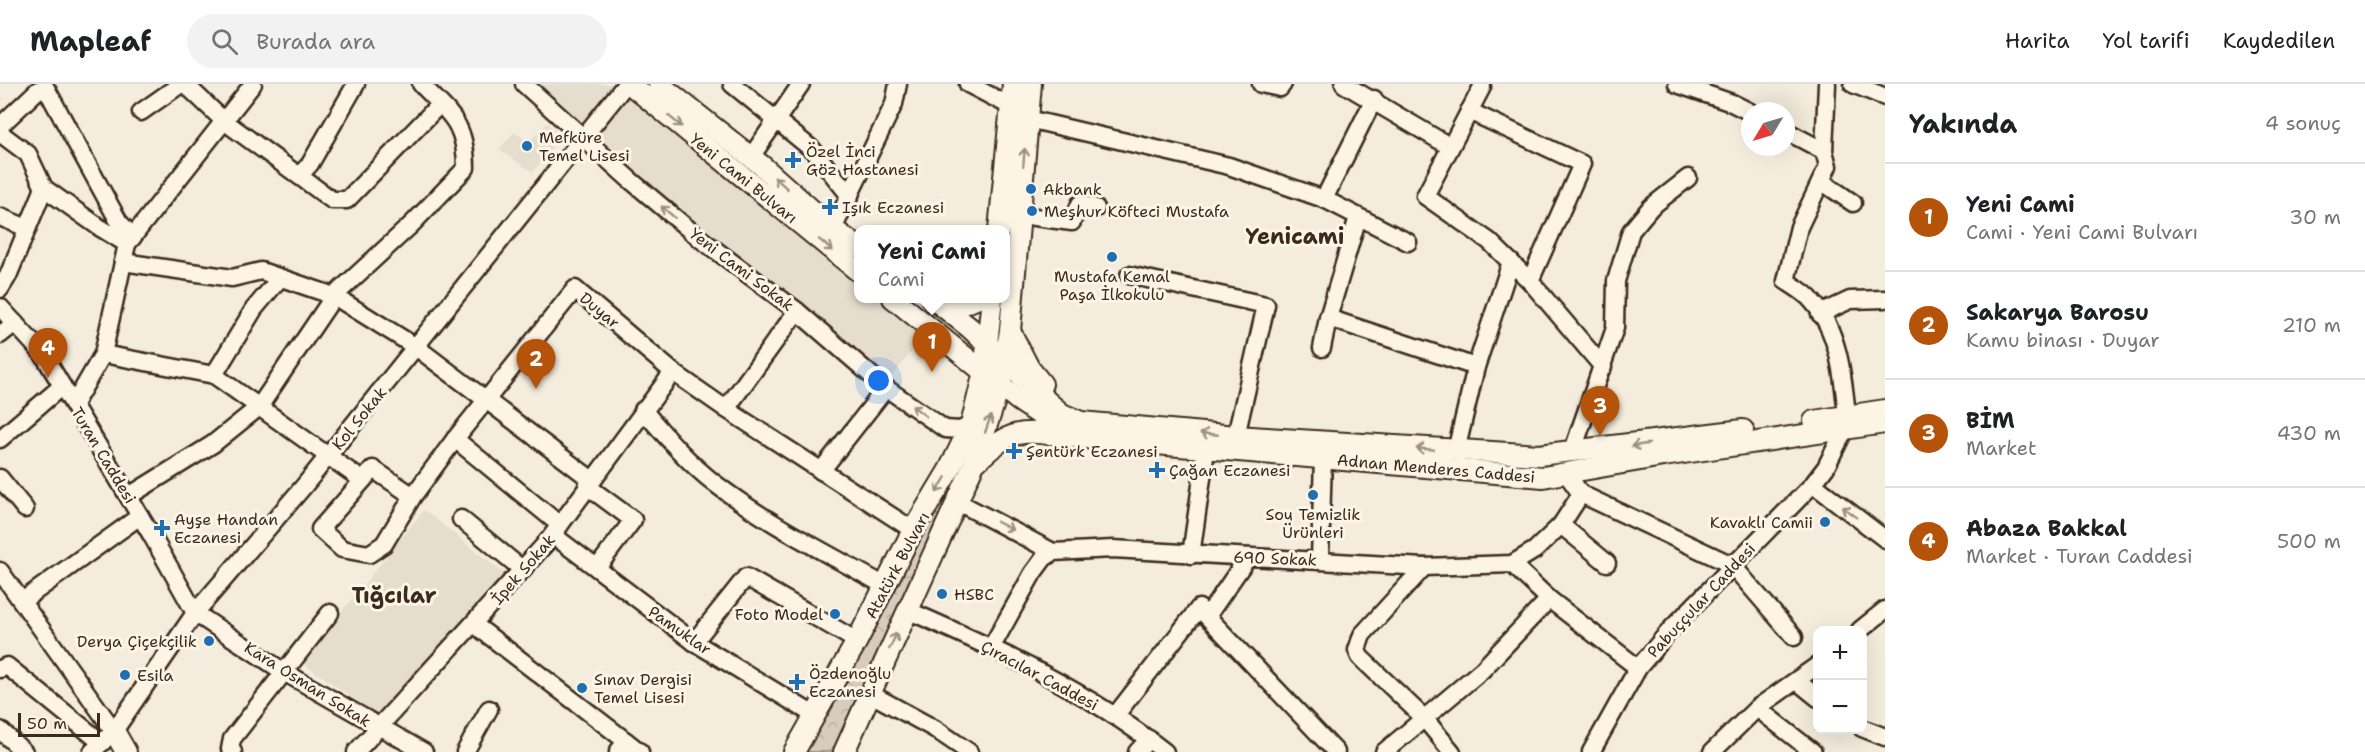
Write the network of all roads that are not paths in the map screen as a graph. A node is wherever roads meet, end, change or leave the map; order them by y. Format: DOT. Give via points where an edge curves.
graph roads {
  1 [pos="183,84"];
  2 [pos="253,84"];
  3 [pos="356,84"];
  4 [pos="421,84"];
  5 [pos="524,84"];
  6 [pos="628,84"];
  7 [pos="659,84"];
  8 [pos="732,84"];
  9 [pos="801,84"];
  10 [pos="898,84"];
  11 [pos="968,84"];
  12 [pos="1013,84"];
  13 [pos="1031,84"];
  14 [pos="1261,84"];
  15 [pos="1283,84"];
  16 [pos="1344,84"];
  17 [pos="1677,84"];
  18 [pos="1827,84"];
  19 [pos="1853,84"];
  20 [pos="1482,87"];
  21 [pos="1885,97"];
  22 [pos="1374,99"];
  23 [pos="440,104"];
  24 [pos="1010,106"];
  25 [pos="1741,108"];
  26 [pos="1468,111"];
  27 [pos="141,112"];
  28 [pos="1028,119"];
  29 [pos="776,120"];
  30 [pos="224,121"];
  31 [pos="0,126"];
  32 [pos="0,133"];
  33 [pos="1795,136"];
  34 [pos="581,138"];
  35 [pos="1449,146"];
  36 [pos="1824,151"];
  37 [pos="750,157"];
  38 [pos="299,176"];
  39 [pos="1688,178"];
  40 [pos="1821,181"];
  41 [pos="44,188"];
  42 [pos="850,196"];
  43 [pos="1324,200"];
  44 [pos="1853,203"];
  45 [pos="1096,208"];
  46 [pos="1020,215"];
  47 [pos="0,217"];
  48 [pos="1358,217"];
  49 [pos="999,225"];
  50 [pos="27,228"];
  51 [pos="833,229"];
  52 [pos="130,241"];
  53 [pos="1408,242"];
  54 [pos="854,244"];
  55 [pos="123,262"];
  56 [pos="1511,262"];
  57 [pos="854,268"];
  58 [pos="1129,275"];
  59 [pos="280,278"];
  60 [pos="1530,281"];
  61 [pos="0,289"];
  62 [pos="333,296"];
  63 [pos="1885,299"];
  64 [pos="899,303"];
  65 [pos="937,303"];
  66 [pos="991,303"];
  67 [pos="0,307"];
  68 [pos="797,310"];
  69 [pos="1820,314"];
  70 [pos="1328,318"];
  71 [pos="15,323"];
  72 [pos="1010,331"];
  73 [pos="0,335"];
  74 [pos="987,344"];
  75 [pos="416,346"];
  76 [pos="1322,348"];
  77 [pos="103,354"];
  78 [pos="1005,362"];
  79 [pos="1476,367"];
  80 [pos="1603,367"];
  81 [pos="673,372"];
  82 [pos="214,375"];
  83 [pos="982,382"];
  84 [pos="1000,385"];
  85 [pos="63,386"];
  86 [pos="886,388"];
  87 [pos="486,400"];
  88 [pos="74,404"];
  89 [pos="259,407"];
  90 [pos="726,409"];
  91 [pos="643,410"];
  92 [pos="1885,410"];
  93 [pos="1846,422"];
  94 [pos="1885,423"];
  95 [pos="970,425"];
  96 [pos="1107,426"];
  97 [pos="1236,436"];
  98 [pos="1073,437"];
  99 [pos="0,439"];
  100 [pos="455,439"];
  101 [pos="1206,450"];
  102 [pos="1456,451"];
  103 [pos="1572,453"];
  104 [pos="328,456"];
  105 [pos="1323,458"];
  106 [pos="974,464"];
  107 [pos="821,471"];
  108 [pos="1566,473"];
  109 [pos="368,475"];
  110 [pos="0,478"];
  111 [pos="589,483"];
  112 [pos="1813,484"];
  113 [pos="1581,494"];
  114 [pos="129,496"];
  115 [pos="413,496"];
  116 [pos="957,501"];
  117 [pos="25,509"];
  118 [pos="141,516"];
  119 [pos="461,519"];
  120 [pos="1560,525"];
  121 [pos="556,530"];
  122 [pos="913,530"];
  123 [pos="1885,539"];
  124 [pos="1053,552"];
  125 [pos="1191,555"];
  126 [pos="1248,557"];
  127 [pos="1320,560"];
  128 [pos="1607,563"];
  129 [pos="1512,564"];
  130 [pos="1732,565"];
  131 [pos="1424,567"];
  132 [pos="597,568"];
  133 [pos="523,570"];
  134 [pos="0,571"];
  135 [pos="885,586"];
  136 [pos="1550,599"];
  137 [pos="22,601"];
  138 [pos="907,610"];
  139 [pos="1885,610"];
  140 [pos="330,612"];
  141 [pos="195,613"];
  142 [pos="1208,615"];
  143 [pos="475,625"];
  144 [pos="1865,626"];
  145 [pos="1794,637"];
  146 [pos="857,640"];
  147 [pos="694,642"];
  148 [pos="991,648"];
  149 [pos="1638,668"];
  150 [pos="1813,668"];
  151 [pos="0,669"];
  152 [pos="284,672"];
  153 [pos="1797,681"];
  154 [pos="869,693"];
  155 [pos="1813,694"];
  156 [pos="1757,708"];
  157 [pos="489,709"];
  158 [pos="814,715"];
  159 [pos="1115,716"];
  160 [pos="1424,718"];
  161 [pos="380,728"];
  162 [pos="0,730"];
  163 [pos="1867,730"];
  164 [pos="1885,737"];
  165 [pos="1149,739"];
  166 [pos="103,742"];
  167 [pos="622,746"];
  168 [pos="24,752"];
  169 [pos="126,752"];
  170 [pos="233,752"];
  171 [pos="356,752"];
  172 [pos="424,752"];
  173 [pos="465,752"];
  174 [pos="640,752"];
  175 [pos="794,752"];
  176 [pos="844,752"];
  177 [pos="969,752"];
  178 [pos="1137,752"];
  179 [pos="1165,752"];
  180 [pos="1336,752"];
  181 [pos="1384,752"];
  182 [pos="1452,752"];
  183 [pos="1591,752"];
  184 [pos="1712,752"];
  185 [pos="1813,752"];
  1 -- 27 [label="street"];
  1 -- 30 [label="street"];
  2 -- 30 [label="street"];
  3 -- 38 [label="street" via="310,164"];
  4 -- 23 [label="street"];
  5 -- 34 [label="street, Yeni Cami Sokak"];
  6 -- 34 [label="street, Kol Sokak"];
  6 -- 57 [label="main road, Yeni Cami Bulvarı, one-way"];
  7 -- 37 [label="main road, Yeni Cami Bulvarı"];
  8 -- 29 [label="street"];
  9 -- 29 [label="street"];
  10 -- 42 [label="street" via="894,104"];
  11 -- 24 [label="street"];
  12 -- 24 [label="main road"];
  13 -- 28 [label="main road, Atatürk Bulvarı"];
  14 -- 15 [label="street" via="1280,88"];
  16 -- 22 [label="street"];
  17 -- 25 [label="street"];
  18 -- 36 [label="street"];
  19 -- 21 [label="street"];
  20 -- 26 [label="street"];
  22 -- 35 [label="street"];
  22 -- 43 [label="street"];
  23 -- 38 [label="street" via="347,200 332,201"];
  23 -- 62 [label="street" via="453,115 466,145 466,168"];
  24 -- 49 [label="main road"];
  26 -- 35 [label="street"];
  26 -- 60 [label="street" via="1582,164"];
  28 -- 43 [label="street" via="1229,166"];
  46 -- 28 [label="main road, Atatürk Bulvarı, one-way"];
  29 -- 37 [label="street"];
  29 -- 42 [label="street" via="813,150"];
  30 -- 38 [label="street"];
  30 -- 52 [label="street"];
  31 -- 52 [label="street" via="38,90 46,88"];
  32 -- 41 [label="street" via="28,154"];
  33 -- 36 [label="street"];
  68 -- 34 [label="street, Yeni Cami Sokak, one-way" via="698,237"];
  34 -- 75 [label="street, Kol Sokak"];
  35 -- 56 [label="street" via="1425,196 1489,241"];
  36 -- 40 [label="street" via="1828,166"];
  51 -- 37 [label="main road, Yeni Cami Bulvarı, one-way"];
  39 -- 80 [label="street" via="1651,207 1631,231 1616,281 1615,328"];
  40 -- 44 [label="street"];
  40 -- 69 [label="street" via="1799,227 1786,281 1812,301"];
  41 -- 50 [label="street"];
  41 -- 52 [label="street" via="99,228"];
  42 -- 51 [label="street"];
  43 -- 48 [label="street"];
  45 -- 46 [label="street" via="1080,204 1072,222"];
  46 -- 72 [label="main road, Atatürk Bulvarı"];
  47 -- 50 [label="street"];
  48 -- 53 [label="street"];
  48 -- 70 [label="street"];
  50 -- 61 [label="street"];
  51 -- 54 [label="main road, Yeni Cami Bulvarı"];
  52 -- 55 [label="street"];
  55 -- 59 [label="street" via="232,278 261,271"];
  55 -- 77 [label="street"];
  56 -- 60 [label="street"];
  56 -- 79 [label="street"];
  58 -- 97 [label="street" via="1266,305"];
  59 -- 62 [label="street"];
  59 -- 82 [label="street" via="254,309"];
  60 -- 80 [label="street"];
  62 -- 75 [label="street"];
  62 -- 89 [label="street"];
  63 -- 69 [label="street" via="1851,300"];
  64 -- 83 [label="main road" via="966,356"];
  65 -- 74 [label="main road"];
  66 -- 74 [label="main road, Atatürk Bulvarı"];
  67 -- 71 [label="street, Turan Caddesi"];
  68 -- 86 [label="street, Yeni Cami Sokak"];
  68 -- 90 [label="street"];
  69 -- 93 [label="street" via="1843,372"];
  70 -- 76 [label="street"];
  70 -- 79 [label="street"];
  71 -- 73 [label="street"];
  71 -- 85 [label="street, Turan Caddesi"];
  72 -- 78 [label="main road, Atatürk Bulvarı"];
  72 -- 96 [label="main road" via="1035,378 1085,416"];
  74 -- 78 [label="main road, Adnan Menderes Caddesi"];
  74 -- 83 [label="main road, Atatürk Bulvarı"];
  75 -- 87 [label="street"];
  75 -- 104 [label="street, Kol Sokak"];
  77 -- 82 [label="street"];
  77 -- 88 [label="street"];
  78 -- 84 [label="main road, Atatürk Bulvarı"];
  78 -- 96 [label="main road, Adnan Menderes Caddesi" via="1062,414"];
  79 -- 102 [label="street"];
  80 -- 103 [label="street"];
  81 -- 87 [label="street, Duyar" via="575,290"];
  81 -- 90 [label="street, Duyar"];
  81 -- 91 [label="street, İpek Sokak"];
  82 -- 89 [label="street"];
  83 -- 84 [label="main road, Adnan Menderes Caddesi"];
  83 -- 95 [label="main road, Atatürk Bulvarı"];
  84 -- 98 [label="main road, Adnan Menderes Caddesi"];
  106 -- 84 [label="main road, Atatürk Bulvarı, one-way"];
  85 -- 88 [label="street, Turan Caddesi"];
  85 -- 99 [label="street"];
  95 -- 86 [label="street, Yeni Cami Sokak, one-way" via="960,430 945,429"];
  86 -- 107 [label="street"];
  87 -- 100 [label="street, Duyar"];
  87 -- 111 [label="street"];
  88 -- 114 [label="street, Turan Caddesi"];
  89 -- 104 [label="street"];
  89 -- 114 [label="street" via="213,444"];
  90 -- 107 [label="street, Duyar"];
  91 -- 111 [label="street, İpek Sokak"];
  91 -- 135 [label="street" via="713,482 783,528"];
  92 -- 93 [label="main road, Adnan Menderes Caddesi"];
  93 -- 94 [label="main road, Adnan Menderes Caddesi"];
  93 -- 103 [label="main road, Adnan Menderes Caddesi, one-way"];
  93 -- 108 [label="main road, Adnan Menderes Caddesi"];
  93 -- 112 [label="street, Pabuççular Caddesi" via="1826,467"];
  95 -- 122 [label="main road, Atatürk Bulvarı, one-way" via="950,470"];
  97 -- 96 [label="main road, Adnan Menderes Caddesi, one-way"];
  102 -- 97 [label="main road, Adnan Menderes Caddesi, one-way"];
  98 -- 101 [label="main road, Adnan Menderes Caddesi"];
  98 -- 106 [label="main road" via="1030,431 1015,433"];
  100 -- 115 [label="street, Duyar"];
  100 -- 121 [label="street, Pamuklar"];
  101 -- 105 [label="main road, Adnan Menderes Caddesi"];
  101 -- 125 [label="street"];
  102 -- 103 [label="main road, Adnan Menderes Caddesi"];
  104 -- 109 [label="street"];
  104 -- 141 [label="street, Kol Sokak"];
  105 -- 108 [label="main road, Adnan Menderes Caddesi" via="1543,477"];
  105 -- 127 [label="street"];
  106 -- 116 [label="main road, Atatürk Bulvarı"];
  107 -- 122 [label="street, Duyar"];
  108 -- 113 [label="street"];
  109 -- 115 [label="street"];
  109 -- 115 [label="street, Duyar" via="320,529 342,549 369,554 384,544"];
  110 -- 117 [label="street"];
  111 -- 121 [label="street, İpek Sokak"];
  111 -- 132 [label="street" via="633,520"];
  123 -- 112 [label="street, one-way"];
  112 -- 130 [label="street, Pabuççular Caddesi"];
  113 -- 120 [label="street"];
  113 -- 130 [label="street"];
  114 -- 118 [label="street, Turan Caddesi"];
  116 -- 124 [label="street, one-way"];
  116 -- 138 [label="main road, Atatürk Bulvarı"];
  118 -- 137 [label="street"];
  118 -- 141 [label="street, Turan Caddesi"];
  119 -- 133 [label="street"];
  120 -- 128 [label="street"];
  120 -- 129 [label="street" via="1535,550"];
  121 -- 132 [label="street, Pamuklar"];
  121 -- 133 [label="street, İpek Sokak"];
  122 -- 135 [label="main road, Atatürk Bulvarı"];
  124 -- 125 [label="street, 690 Sokak" via="1113,549"];
  124 -- 148 [label="street" via="1033,573"];
  125 -- 126 [label="street, 690 Sokak"];
  126 -- 127 [label="street, 690 Sokak"];
  126 -- 142 [label="street"];
  127 -- 131 [label="street, 690 Sokak"];
  129 -- 131 [label="street, 690 Sokak"];
  129 -- 136 [label="street"];
  130 -- 145 [label="street"];
  130 -- 149 [label="street, Pabuççular Caddesi"];
  131 -- 160 [label="street" via="1362,635 1357,650"];
  132 -- 147 [label="street, Pamuklar"];
  133 -- 143 [label="street, İpek Sokak"];
  134 -- 137 [label="street"];
  135 -- 146 [label="main road, Atatürk Bulvarı"];
  136 -- 149 [label="street"];
  136 -- 160 [label="street" via="1482,670"];
  137 -- 166 [label="street"];
  138 -- 148 [label="street, Çıracılar Caddesi"];
  154 -- 138 [label="main road, Atatürk Bulvarı, one-way"];
  139 -- 144 [label="street"];
  140 -- 152 [label="street"];
  141 -- 152 [label="street, Kara Osman Sokak"];
  141 -- 166 [label="street, Kol Sokak"];
  142 -- 159 [label="street" via="1199,608"];
  142 -- 180 [label="street"];
  143 -- 161 [label="street, İpek Sokak"];
  143 -- 167 [label="street"];
  146 -- 147 [label="street" via="746,577"];
  146 -- 158 [label="main road, Atatürk Bulvarı"];
  147 -- 158 [label="street, Pamuklar"];
  148 -- 159 [label="street, Çıracılar Caddesi"];
  149 -- 183 [label="street, Pabuççular Caddesi"];
  150 -- 153 [label="street"];
  151 -- 166 [label="street" via="7,666"];
  152 -- 161 [label="street, Kara Osman Sokak"];
  152 -- 170 [label="street" via="232,739"];
  153 -- 155 [label="street"];
  153 -- 156 [label="street"];
  154 -- 176 [label="main road, Atatürk Bulvarı"];
  154 -- 177 [label="street"];
  156 -- 184 [label="street"];
  156 -- 185 [label="street"];
  157 -- 173 [label="street"];
  158 -- 175 [label="main road, Atatürk Bulvarı"];
  159 -- 165 [label="street, Çıracılar Caddesi"];
  160 -- 181 [label="street"];
  160 -- 182 [label="street"];
  161 -- 171 [label="street, İpek Sokak"];
  161 -- 172 [label="street, Kara Osman Sokak"];
  162 -- 168 [label="street"];
  163 -- 164 [label="street"];
  165 -- 178 [label="street"];
  165 -- 179 [label="street, Çıracılar Caddesi"];
  166 -- 169 [label="main road"];
  167 -- 174 [label="street"];
}
